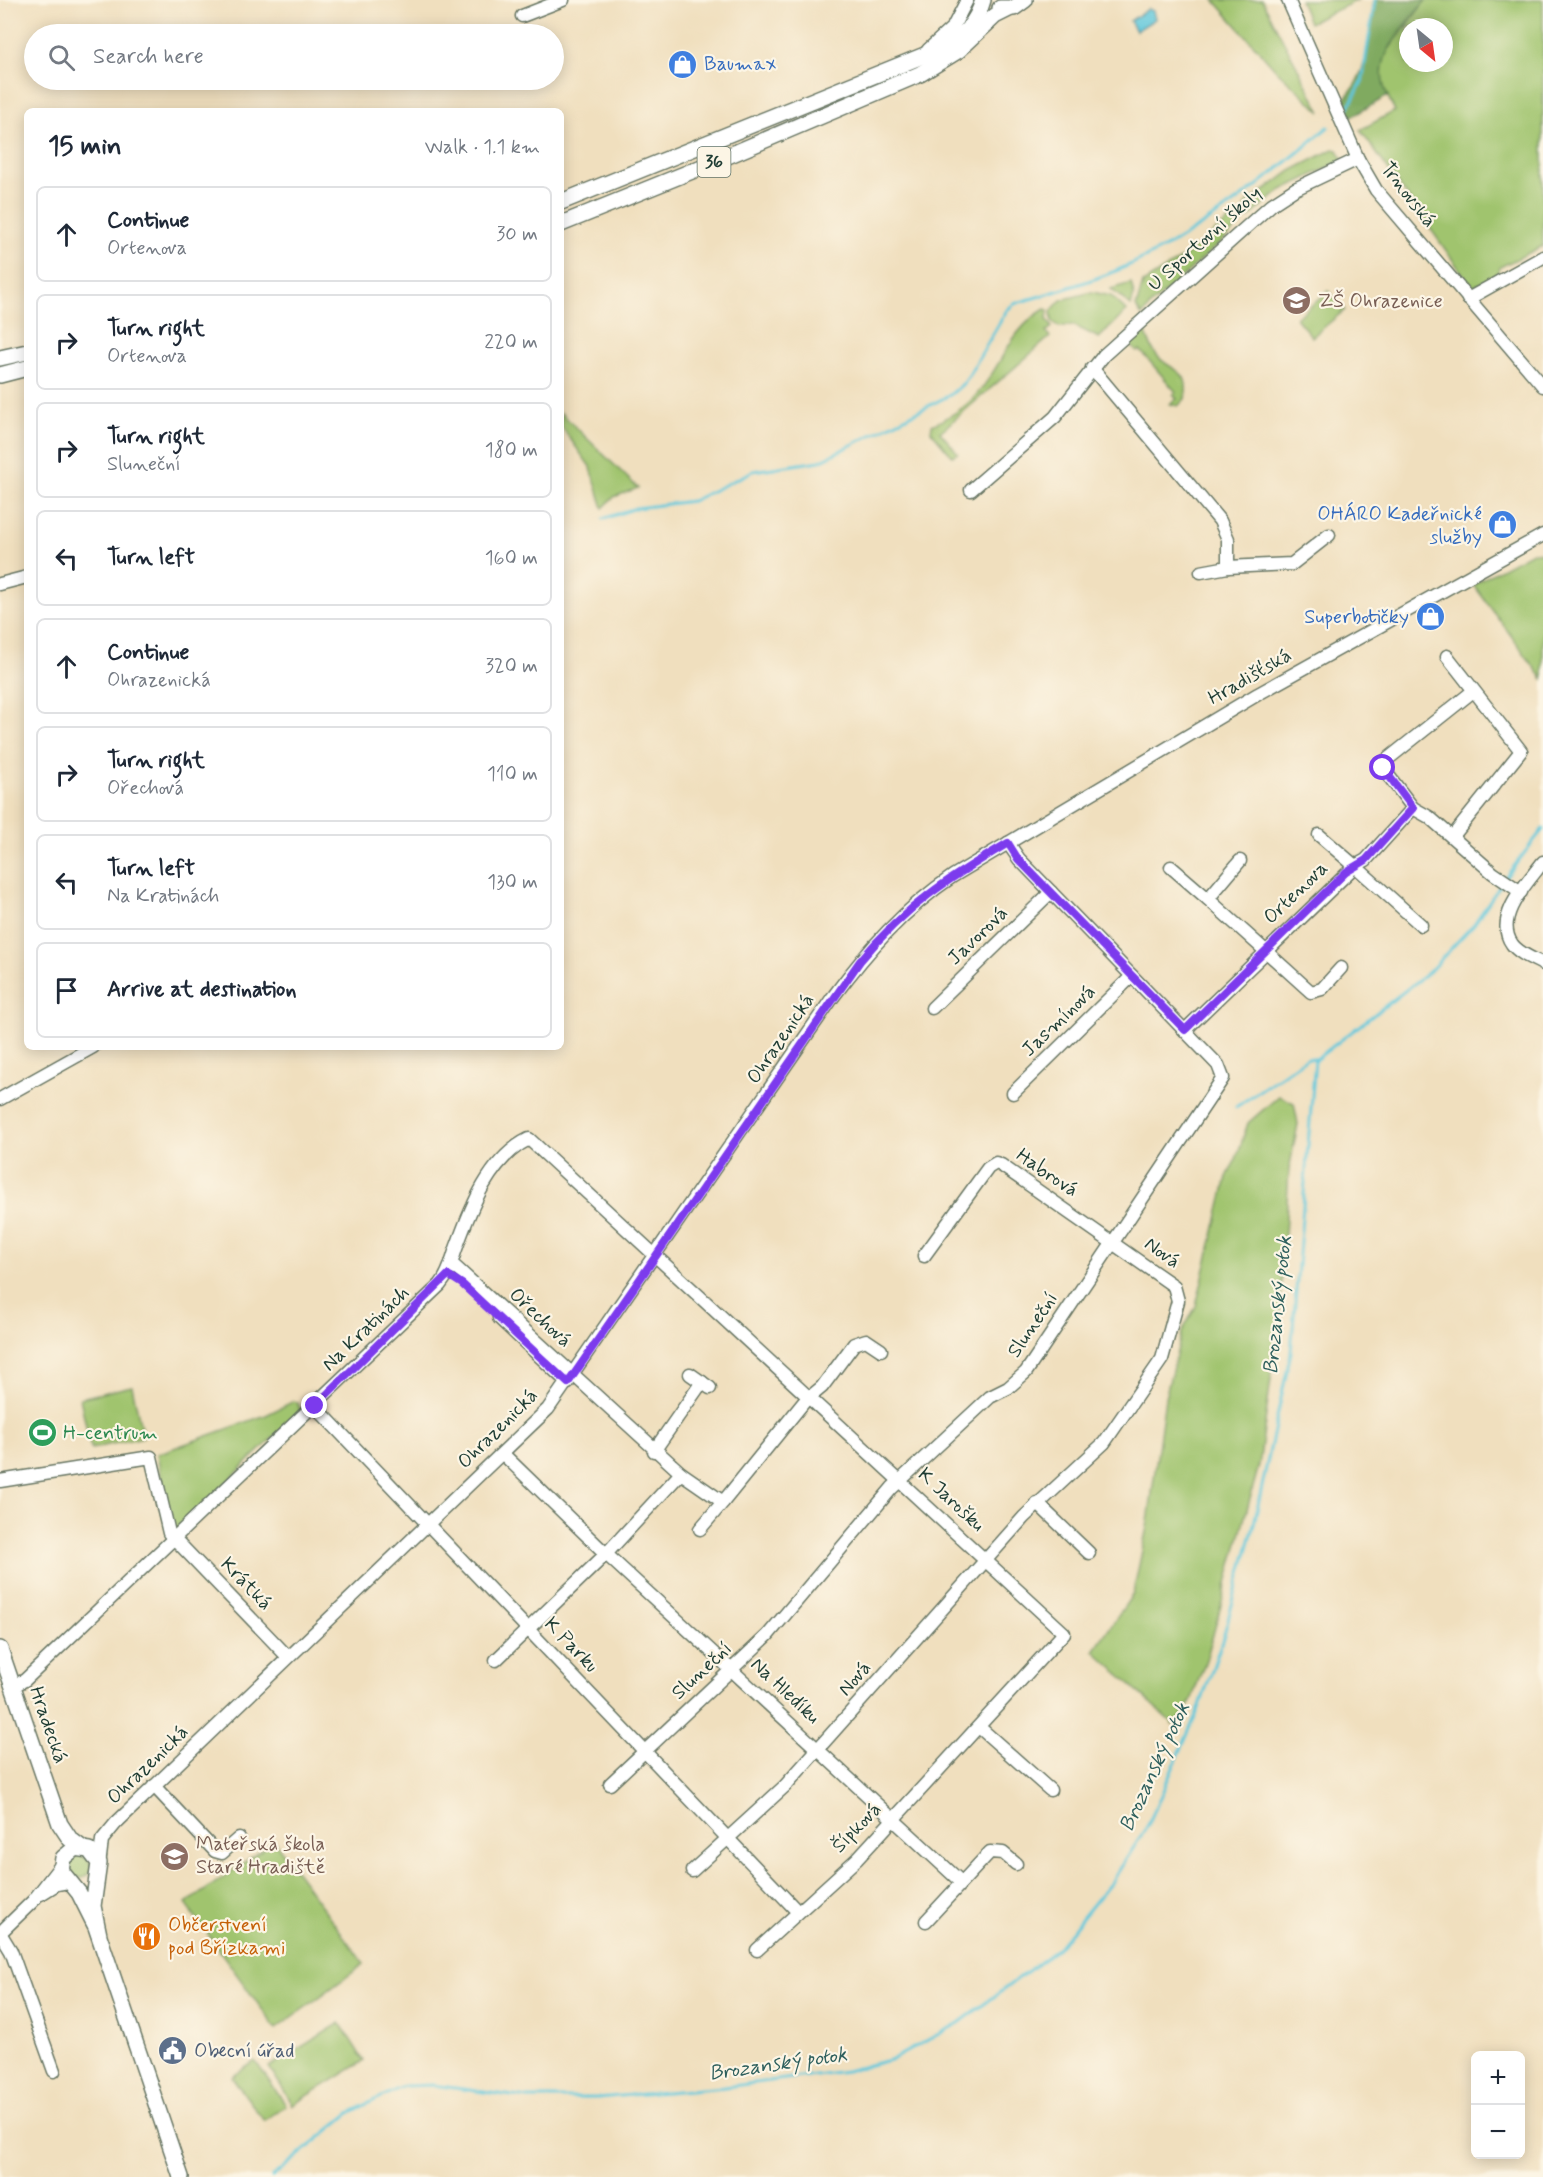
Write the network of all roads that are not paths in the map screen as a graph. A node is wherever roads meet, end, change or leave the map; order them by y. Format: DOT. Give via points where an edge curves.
graph roads {
  1 [pos="563,0"];
  2 [pos="967,0"];
  3 [pos="983,0"];
  4 [pos="988,0"];
  5 [pos="1025,0"];
  6 [pos="1288,0"];
  7 [pos="1009,9"];
  8 [pos="522,16"];
  9 [pos="909,63"];
  10 [pos="1358,159"];
  11 [pos="564,201"];
  12 [pos="564,223"];
  13 [pos="1543,257"];
  14 [pos="1468,299"];
  15 [pos="24,353"];
  16 [pos="0,358"];
  17 [pos="1092,368"];
  18 [pos="24,369"];
  19 [pos="0,375"];
  20 [pos="1543,386"];
  21 [pos="971,489"];
  22 [pos="1329,535"];
  23 [pos="1542,536"];
  24 [pos="1228,567"];
  25 [pos="1201,572"];
  26 [pos="24,578"];
  27 [pos="0,584"];
  28 [pos="1447,656"];
  29 [pos="1472,692"];
  30 [pos="1413,808"];
  31 [pos="1319,835"];
  32 [pos="1454,836"];
  33 [pos="1008,843"];
  34 [pos="1240,861"];
  35 [pos="1543,862"];
  36 [pos="1355,866"];
  37 [pos="1171,867"];
  38 [pos="1051,892"];
  39 [pos="1521,892"];
  40 [pos="1208,899"];
  41 [pos="1421,925"];
  42 [pos="1266,950"];
  43 [pos="1543,964"];
  44 [pos="1341,968"];
  45 [pos="1132,976"];
  46 [pos="932,1008"];
  47 [pos="1185,1030"];
  48 [pos="88,1050"];
  49 [pos="1013,1093"];
  50 [pos="0,1099"];
  51 [pos="1113,1242"];
  52 [pos="656,1254"];
  53 [pos="924,1256"];
  54 [pos="449,1269"];
  55 [pos="881,1350"];
  56 [pos="690,1374"];
  57 [pos="570,1379"];
  58 [pos="810,1396"];
  59 [pos="315,1406"];
  60 [pos="654,1451"];
  61 [pos="503,1454"];
  62 [pos="681,1473"];
  63 [pos="901,1480"];
  64 [pos="0,1481"];
  65 [pos="723,1502"];
  66 [pos="1036,1503"];
  67 [pos="427,1526"];
  68 [pos="700,1529"];
  69 [pos="175,1539"];
  70 [pos="1089,1553"];
  71 [pos="606,1554"];
  72 [pos="986,1560"];
  73 [pos="529,1629"];
  74 [pos="1064,1633"];
  75 [pos="0,1649"];
  76 [pos="288,1657"];
  77 [pos="496,1660"];
  78 [pos="733,1669"];
  79 [pos="13,1686"];
  80 [pos="979,1727"];
  81 [pos="646,1750"];
  82 [pos="819,1750"];
  83 [pos="610,1785"];
  84 [pos="154,1786"];
  85 [pos="1050,1790"];
  86 [pos="57,1814"];
  87 [pos="893,1819"];
  88 [pos="116,1823"];
  89 [pos="239,1838"];
  90 [pos="727,1838"];
  91 [pos="84,1848"];
  92 [pos="62,1861"];
  93 [pos="1016,1864"];
  94 [pos="99,1869"];
  95 [pos="692,1871"];
  96 [pos="961,1882"];
  97 [pos="70,1883"];
  98 [pos="33,1901"];
  99 [pos="798,1912"];
  100 [pos="926,1922"];
  101 [pos="0,1933"];
  102 [pos="99,1935"];
  103 [pos="757,1950"];
  104 [pos="54,2071"];
  105 [pos="182,2177"];
  1 -- 8 [label="street"];
  2 -- 9 [label="street" via="946,35"];
  3 -- 9 [label="main road, 36" via="964,34"];
  4 -- 7 [label="main road" via="998,8"];
  5 -- 7 [label="main road, 36"];
  6 -- 10 [label="street, Trnovská"];
  7 -- 12 [label="main road, 36" via="959,50 920,74"];
  9 -- 11 [label="main road, 36"];
  10 -- 14 [label="street, Trnovská" via="1382,199"];
  10 -- 17 [label="street, U Sportovní školy" via="1272,204"];
  13 -- 14 [label="street"];
  14 -- 20 [label="street, Trnovská"];
  15 -- 16 [label="main road"];
  17 -- 21 [label="street, U Sportovní školy" via="1055,417"];
  17 -- 24 [label="street" via="1211,507 1228,539"];
  18 -- 19 [label="main road"];
  22 -- 24 [label="street" via="1292,564"];
  23 -- 33 [label="street, Hradišťská" via="1258,694"];
  24 -- 25 [label="street"];
  26 -- 27 [label="street"];
  28 -- 29 [label="street"];
  29 -- 30 [label="street" via="1384,762 1385,771"];
  29 -- 32 [label="street" via="1521,751"];
  30 -- 32 [label="street"];
  30 -- 36 [label="street, Ortenova" via="1366,860"];
  31 -- 36 [label="street, Ortenova"];
  32 -- 39 [label="street" via="1492,873"];
  33 -- 38 [label="street, Sluneční"];
  33 -- 52 [label="street, Ohrazenická" via="912,905 878,940 833,997"];
  34 -- 40 [label="street"];
  35 -- 39 [label="street"];
  36 -- 41 [label="street, Ortenova"];
  36 -- 42 [label="street, Ortenova"];
  37 -- 40 [label="street, Ortenova"];
  38 -- 45 [label="street, Sluneční"];
  38 -- 46 [label="street, Javorová"];
  39 -- 43 [label="street" via="1509,914 1508,936 1514,947"];
  40 -- 42 [label="street, Ortenova"];
  42 -- 44 [label="street, Ortenova" via="1311,992 1322,989"];
  42 -- 47 [label="street, Ortenova"];
  45 -- 47 [label="street, Sluneční"];
  45 -- 49 [label="street, Jasmínová"];
  47 -- 51 [label="street, Sluneční" via="1218,1065 1223,1078"];
  48 -- 50 [label="street"];
  51 -- 53 [label="street, Habrová" via="996,1163 988,1168"];
  51 -- 63 [label="street, Sluneční" via="1026,1372 990,1397"];
  51 -- 66 [label="street, Nová" via="1177,1290 1178,1301 1164,1351 1104,1443"];
  52 -- 54 [label="street, Na Kratinách" via="529,1139 492,1169"];
  52 -- 57 [label="street, Ohrazenická"];
  52 -- 58 [label="street, K Jarošku"];
  54 -- 57 [label="street, Ořechová"];
  54 -- 59 [label="street, Na Kratinách"];
  55 -- 58 [label="street" via="867,1340 858,1341 822,1387"];
  56 -- 60 [label="street" via="706,1385"];
  57 -- 60 [label="street, Ořechová"];
  57 -- 61 [label="street, Ohrazenická" via="542,1416"];
  58 -- 63 [label="street, K Jarošku"];
  58 -- 65 [label="street"];
  59 -- 67 [label="street, K Parku"];
  59 -- 69 [label="street, Na Kratinách"];
  60 -- 62 [label="street, Ořechová"];
  61 -- 67 [label="street, Ohrazenická"];
  61 -- 71 [label="street, Na Hledíku"];
  62 -- 65 [label="street, Ořechová"];
  62 -- 71 [label="street"];
  63 -- 72 [label="street, K Jarošku"];
  63 -- 78 [label="street, Sluneční" via="768,1635"];
  64 -- 69 [label="street" via="149,1456 155,1464 167,1527"];
  65 -- 68 [label="street"];
  66 -- 70 [label="street"];
  66 -- 72 [label="street, Nová"];
  67 -- 73 [label="street, K Parku"];
  67 -- 76 [label="street, Ohrazenická"];
  69 -- 76 [label="street, Krátká"];
  69 -- 79 [label="street, Na Kratinách" via="25,1680"];
  71 -- 73 [label="street"];
  71 -- 78 [label="street, Na Hledíku"];
  72 -- 74 [label="street, K Jarošku"];
  72 -- 82 [label="street, Nová"];
  73 -- 77 [label="street"];
  73 -- 81 [label="street, K Parku"];
  74 -- 80 [label="street, Šípková"];
  75 -- 79 [label="main road, Hradecká"];
  76 -- 84 [label="street, Ohrazenická"];
  78 -- 81 [label="street, Sluneční"];
  78 -- 82 [label="street, Na Hledíku"];
  79 -- 86 [label="main road, Hradecká"];
  80 -- 85 [label="street"];
  80 -- 87 [label="street, Šípková"];
  81 -- 83 [label="street, Sluneční"];
  81 -- 90 [label="street, K Parku"];
  82 -- 87 [label="street, Na Hledíku"];
  82 -- 90 [label="street, Nová"];
  84 -- 88 [label="street, Ohrazenická"];
  84 -- 89 [label="street" via="215,1851 222,1853"];
  86 -- 91 [label="main road, Hradecká" via="66,1834"];
  86 -- 92 [label="main road, Hradecká" via="63,1839"];
  87 -- 96 [label="street, Na Hledíku"];
  87 -- 99 [label="street, Šípková" via="857,1859"];
  88 -- 91 [label="street, Ohrazenická"];
  88 -- 94 [label="street, Ohrazenická" via="102,1840"];
  90 -- 95 [label="street, Nová"];
  90 -- 99 [label="street, K Parku"];
  91 -- 92 [label="main road" via="72,1849"];
  91 -- 94 [label="main road" via="96,1855"];
  92 -- 97 [label="main road" via="62,1875"];
  92 -- 98 [label="street"];
  93 -- 96 [label="street" via="1003,1853 990,1852"];
  94 -- 97 [label="main road" via="90,1884"];
  94 -- 102 [label="main road" via="93,1906"];
  96 -- 100 [label="street"];
  97 -- 98 [label="street" via="57,1884"];
  97 -- 102 [label="main road" via="80,1893"];
  98 -- 101 [label="street"];
  99 -- 103 [label="street, Šípková"];
  101 -- 104 [label="street" via="11,1951"];
  102 -- 105 [label="main road"];
}
